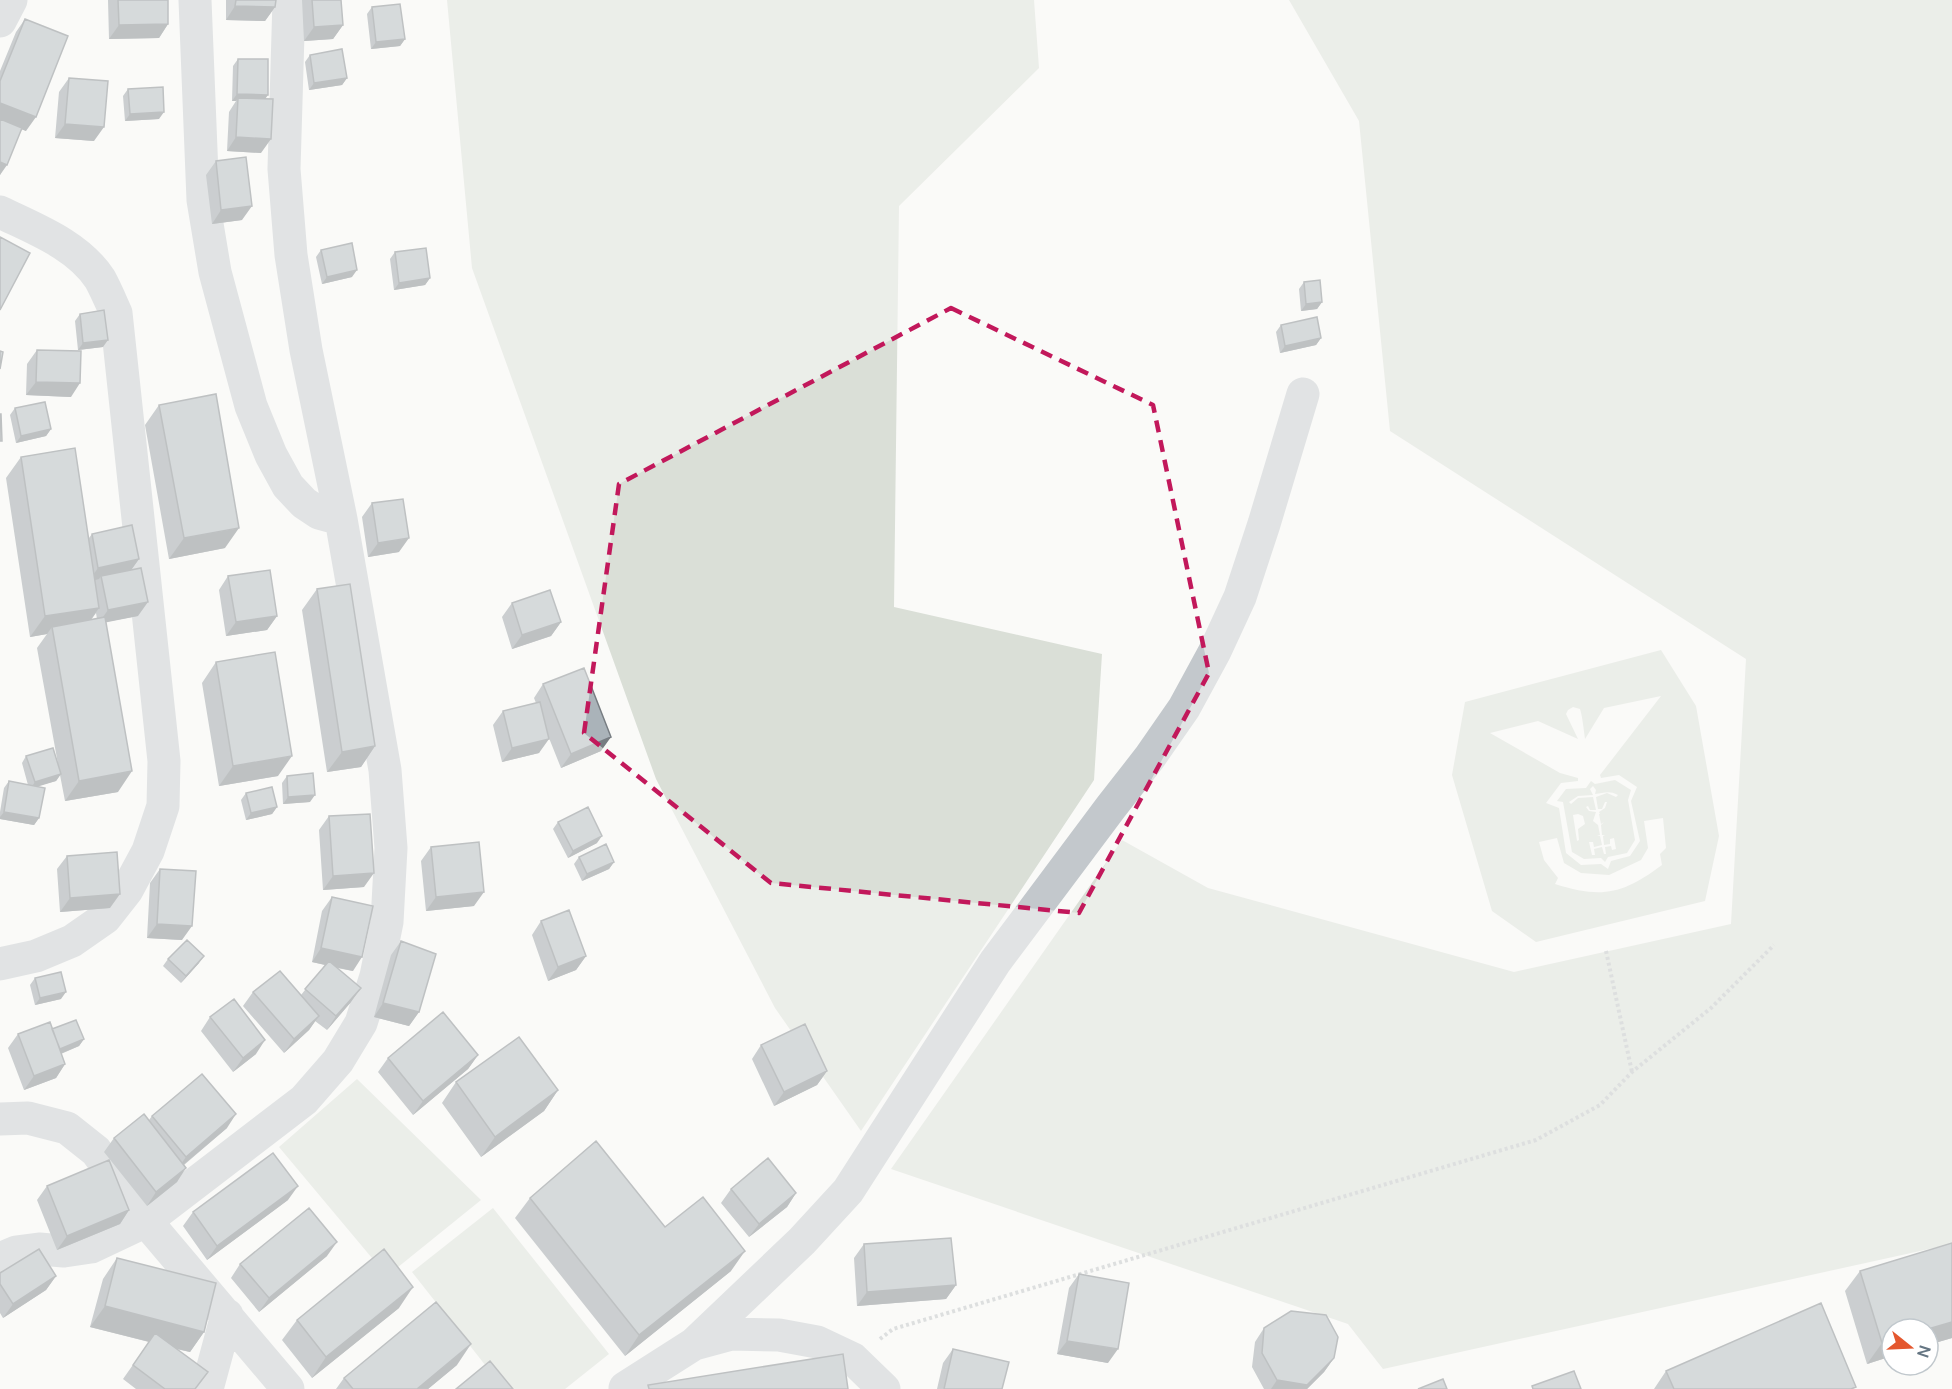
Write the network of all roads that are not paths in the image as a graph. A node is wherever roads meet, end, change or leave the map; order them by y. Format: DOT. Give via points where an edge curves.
graph roads {
  1 [pos="11,0"];
  2 [pos="195,0"];
  3 [pos="289,0"];
  4 [pos="0,21"];
  5 [pos="0,212"];
  6 [pos="1303,394"];
  7 [pos="341,519"];
  8 [pos="0,964"];
  9 [pos="0,1119"];
  10 [pos="146,1221"];
  11 [pos="0,1259"];
  12 [pos="227,1316"];
  13 [pos="694,1344"];
  14 [pos="625,1388"];
  15 [pos="207,1389"];
  16 [pos="288,1389"];
  17 [pos="884,1389"];
  1 -- 4 [label="street"];
  2 -- 7 [label="street" via="203,200 215,272 251,406 270,455 288,486 319,513"];
  3 -- 7 [label="street" via="284,169 291,255"];
  5 -- 8 [label="street" via="51,236 81,258 99,279 116,313 164,761 163,806 148,851 127,890 105,918 72,941 36,956"];
  6 -- 13 [label="street" via="1240,597 1184,708 995,962 848,1191 802,1241"];
  7 -- 10 [label="street" via="385,770 392,848 387,922 376,976 362,1023 338,1061 304,1100"];
  9 -- 10 [label="street" via="46,1122 67,1128 82,1138 96,1151"];
  10 -- 11 [label="street" via="91,1246 16,1252"];
  10 -- 12 [label="street"];
  12 -- 15 [label="street"];
  12 -- 16 [label="street"];
  13 -- 14 [label="street"];
  13 -- 17 [label="street" via="730,1334 817,1341 853,1359"];
}
